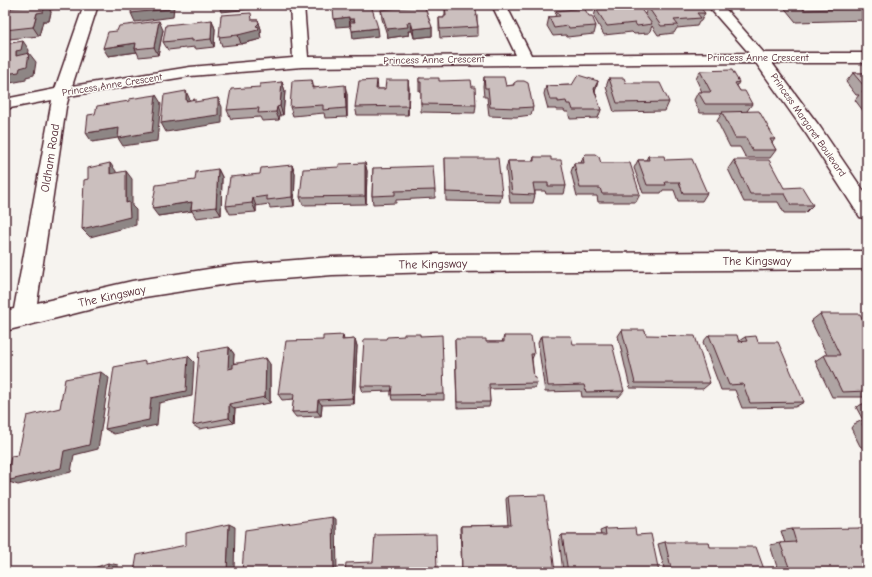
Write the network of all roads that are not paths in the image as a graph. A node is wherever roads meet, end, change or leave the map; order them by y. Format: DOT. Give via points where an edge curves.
graph roads {
  1 [pos="91,5"];
  2 [pos="297,5"];
  3 [pos="499,5"];
  4 [pos="714,5"];
  5 [pos="760,57"];
  6 [pos="867,58"];
  7 [pos="526,59"];
  8 [pos="301,62"];
  9 [pos="62,93"];
  10 [pos="5,104"];
  11 [pos="867,212"];
  12 [pos="867,260"];
  13 [pos="14,318"];
  1 -- 9 [label="street, Oldham Road"];
  2 -- 8 [label="street"];
  3 -- 7 [label="street"];
  4 -- 5 [label="street, Princess Margaret Boulevard"];
  5 -- 6 [label="street, Princess Anne Crescent"];
  5 -- 7 [label="street, Princess Anne Crescent"];
  5 -- 11 [label="street, Princess Margaret Boulevard" via="793,99"];
  7 -- 8 [label="street, Princess Anne Crescent"];
  8 -- 9 [label="street, Princess Anne Crescent" via="212,70"];
  9 -- 10 [label="street, Princess Anne Crescent"];
  9 -- 13 [label="street, Oldham Road"];
  12 -- 13 [label="street, The Kingsway" via="332,266 234,274 132,290"];
}
